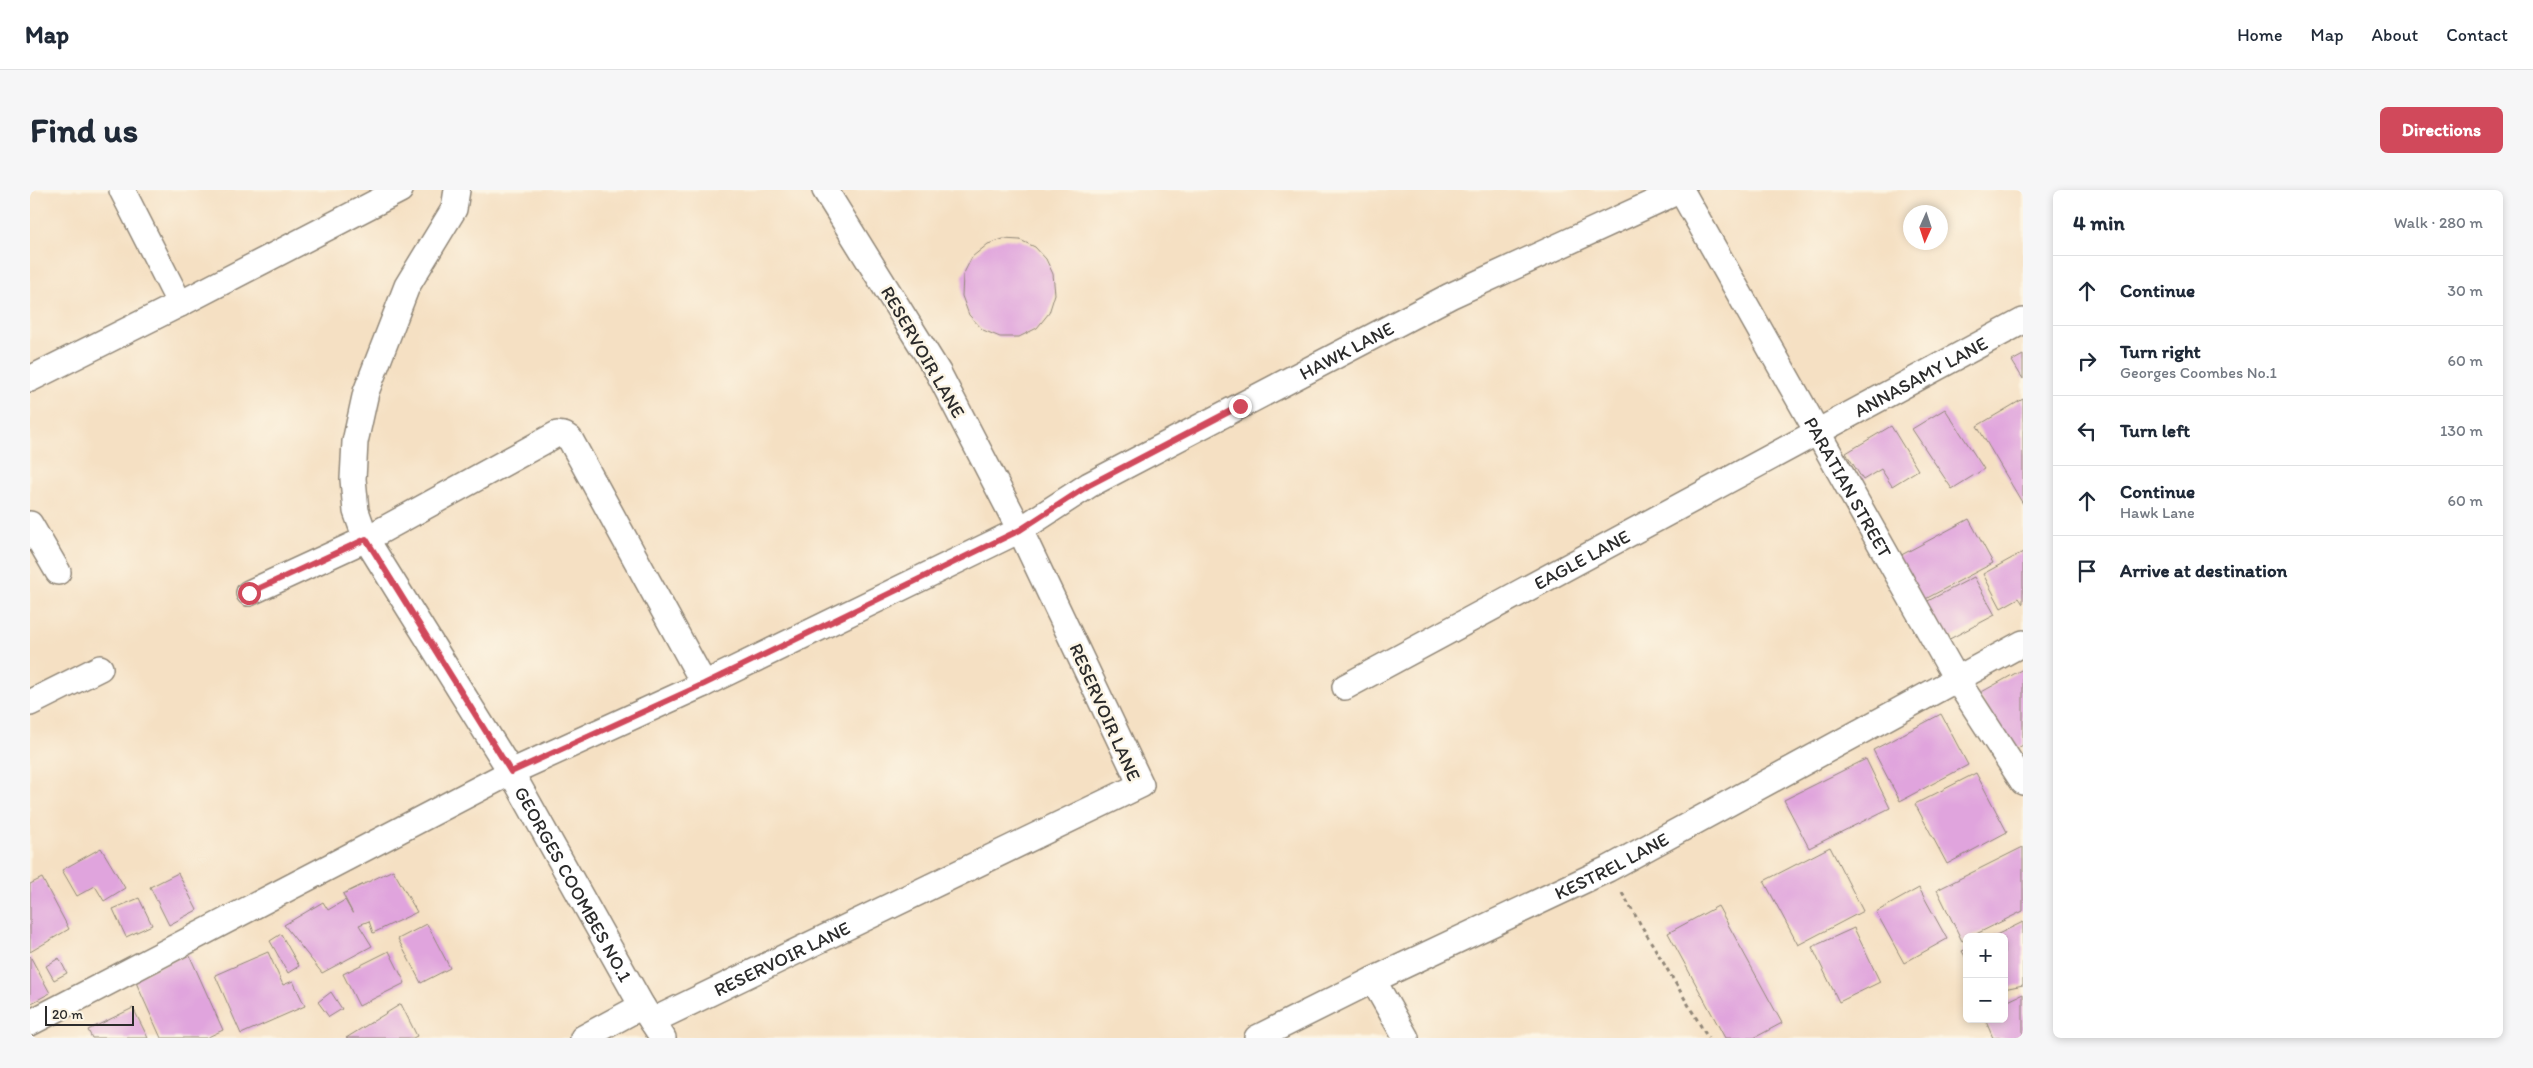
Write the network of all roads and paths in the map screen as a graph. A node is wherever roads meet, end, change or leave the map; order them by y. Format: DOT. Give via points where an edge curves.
graph roads {
  1 [pos="122,190"];
  2 [pos="400,190"];
  3 [pos="457,190"];
  4 [pos="825,190"];
  5 [pos="1681,190"];
  6 [pos="180,304"];
  7 [pos="2023,321"];
  8 [pos="30,378"];
  9 [pos="1819,433"];
  10 [pos="30,524"];
  11 [pos="1020,530"];
  12 [pos="366,539"];
  13 [pos="58,572"];
  14 [pos="249,593"];
  15 [pos="2023,643"];
  16 [pos="100,668"];
  17 [pos="1957,680"];
  18 [pos="704,684"];
  19 [pos="1345,687"];
  20 [pos="30,704"];
  21 [pos="511,772"];
  22 [pos="2023,782"];
  23 [pos="1608,869"];
  24 [pos="1373,980"];
  25 [pos="652,1022"];
  26 [pos="30,1023"];
  27 [pos="583,1038"];
  28 [pos="1257,1038"];
  29 [pos="1406,1038"];
  30 [pos="1708,1038"];
  1 -- 6 [label="street"];
  2 -- 6 [label="street"];
  3 -- 12 [label="street, GEORGES COOMBES NO.1" via="454,209 407,286 366,392 354,442 353,478 356,511"];
  4 -- 11 [label="street, RESERVOIR LANE" via="938,372"];
  5 -- 9 [label="street, PARATIAN STREET"];
  5 -- 11 [label="street, HAWK LANE" via="1450,296 1089,485"];
  6 -- 8 [label="street"];
  7 -- 9 [label="street, ANNASAMY LANE"];
  9 -- 17 [label="street, PARATIAN STREET"];
  9 -- 19 [label="street, EAGLE LANE"];
  10 -- 13 [label="street"];
  11 -- 18 [label="street, HAWK LANE"];
  11 -- 25 [label="street, RESERVOIR LANE" via="1141,785"];
  12 -- 14 [label="street"];
  12 -- 18 [label="street" via="557,434 564,435 570,439"];
  12 -- 21 [label="street, GEORGES COOMBES NO.1"];
  15 -- 17 [label="street, KESTREL LANE"];
  16 -- 20 [label="street"];
  17 -- 22 [label="street, PARATIAN STREET"];
  17 -- 23 [label="street, KESTREL LANE"];
  18 -- 21 [label="street, HAWK LANE"];
  21 -- 25 [label="street, GEORGES COOMBES NO.1"];
  21 -- 26 [label="street, HAWK LANE"];
  23 -- 24 [label="street, KESTREL LANE"];
  23 -- 30 [label="path"];
  24 -- 28 [label="street, KESTREL LANE"];
  24 -- 29 [label="street"];
  25 -- 27 [label="street"];
}
